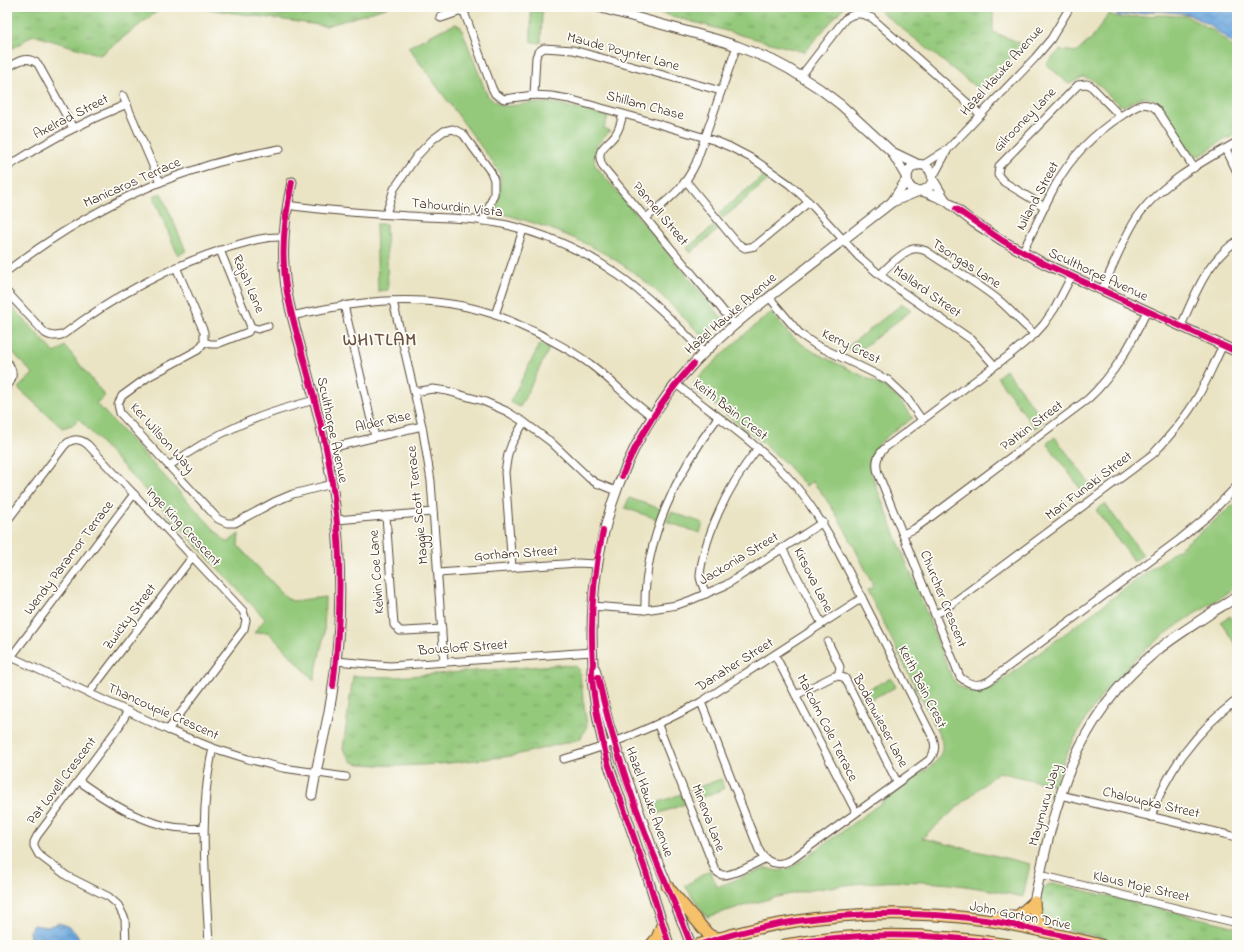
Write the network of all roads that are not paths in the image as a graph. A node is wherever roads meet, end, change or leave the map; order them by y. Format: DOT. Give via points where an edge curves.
graph roads {
  1 [pos="598,7"];
  2 [pos="1070,7"];
  3 [pos="466,8"];
  4 [pos="441,17"];
  5 [pos="737,46"];
  6 [pos="7,68"];
  7 [pos="800,76"];
  8 [pos="721,91"];
  9 [pos="534,95"];
  10 [pos="123,96"];
  11 [pos="127,104"];
  12 [pos="623,114"];
  13 [pos="981,116"];
  14 [pos="1120,116"];
  15 [pos="73,128"];
  16 [pos="704,137"];
  17 [pos="1237,142"];
  18 [pos="280,149"];
  19 [pos="948,149"];
  20 [pos="1226,149"];
  21 [pos="892,152"];
  22 [pos="921,165"];
  23 [pos="7,167"];
  24 [pos="1194,168"];
  25 [pos="1237,172"];
  26 [pos="907,178"];
  27 [pos="933,179"];
  28 [pos="686,181"];
  29 [pos="160,182"];
  30 [pos="292,182"];
  31 [pos="920,191"];
  32 [pos="945,200"];
  33 [pos="809,202"];
  34 [pos="892,202"];
  35 [pos="287,205"];
  36 [pos="1045,207"];
  37 [pos="386,214"];
  38 [pos="646,218"];
  39 [pos="483,221"];
  40 [pos="523,230"];
  41 [pos="283,237"];
  42 [pos="843,240"];
  43 [pos="1237,240"];
  44 [pos="220,250"];
  45 [pos="1022,252"];
  46 [pos="176,267"];
  47 [pos="7,271"];
  48 [pos="880,275"];
  49 [pos="1071,276"];
  50 [pos="1102,290"];
  51 [pos="7,292"];
  52 [pos="769,297"];
  53 [pos="393,300"];
  54 [pos="344,305"];
  55 [pos="1147,311"];
  56 [pos="495,315"];
  57 [pos="292,316"];
  58 [pos="735,324"];
  59 [pos="268,326"];
  60 [pos="1180,326"];
  61 [pos="251,328"];
  62 [pos="1035,334"];
  63 [pos="204,342"];
  64 [pos="1223,345"];
  65 [pos="1237,352"];
  66 [pos="704,353"];
  67 [pos="7,362"];
  68 [pos="995,366"];
  69 [pos="676,384"];
  70 [pos="7,386"];
  71 [pos="414,392"];
  72 [pos="315,400"];
  73 [pos="653,417"];
  74 [pos="718,417"];
  75 [pos="922,420"];
  76 [pos="524,422"];
  77 [pos="422,426"];
  78 [pos="375,437"];
  79 [pos="758,448"];
  80 [pos="326,449"];
  81 [pos="169,466"];
  82 [pos="332,484"];
  83 [pos="1237,486"];
  84 [pos="616,491"];
  85 [pos="134,494"];
  86 [pos="433,512"];
  87 [pos="386,516"];
  88 [pos="336,520"];
  89 [pos="7,521"];
  90 [pos="823,522"];
  91 [pos="903,534"];
  92 [pos="782,548"];
  93 [pos="193,556"];
  94 [pos="596,564"];
  95 [pos="512,568"];
  96 [pos="438,573"];
  97 [pos="706,594"];
  98 [pos="1237,596"];
  99 [pos="862,598"];
  100 [pos="592,606"];
  101 [pos="645,610"];
  102 [pos="935,614"];
  103 [pos="822,624"];
  104 [pos="442,629"];
  105 [pos="828,642"];
  106 [pos="592,652"];
  107 [pos="775,655"];
  108 [pos="9,656"];
  109 [pos="336,661"];
  110 [pos="444,662"];
  111 [pos="593,664"];
  112 [pos="838,676"];
  113 [pos="90,693"];
  114 [pos="796,695"];
  115 [pos="701,702"];
  116 [pos="1234,702"];
  117 [pos="1237,710"];
  118 [pos="128,711"];
  119 [pos="658,725"];
  120 [pos="168,730"];
  121 [pos="615,743"];
  122 [pos="603,747"];
  123 [pos="213,748"];
  124 [pos="564,759"];
  125 [pos="316,773"];
  126 [pos="346,777"];
  127 [pos="79,781"];
  128 [pos="898,782"];
  129 [pos="1060,795"];
  130 [pos="312,796"];
  131 [pos="856,812"];
  132 [pos="1151,817"];
  133 [pos="203,828"];
  134 [pos="1237,837"];
  135 [pos="764,859"];
  136 [pos="1040,875"];
  137 [pos="667,886"];
  138 [pos="1034,902"];
  139 [pos="991,921"];
  140 [pos="1237,923"];
  141 [pos="662,925"];
  142 [pos="1047,932"];
  143 [pos="720,938"];
  144 [pos="126,945"];
  145 [pos="209,945"];
  146 [pos="651,945"];
  147 [pos="669,945"];
  148 [pos="691,945"];
  149 [pos="698,945"];
  150 [pos="785,945"];
  151 [pos="1009,945"];
  152 [pos="1101,945"];
  1 -- 5 [label="street"];
  2 -- 13 [label="street, Hazel Hawke Avenue" via="1043,50"];
  3 -- 4 [label="street"];
  3 -- 9 [label="street, Shillam Chase" via="495,94 504,99"];
  5 -- 7 [label="street" via="772,60"];
  5 -- 8 [label="street"];
  6 -- 15 [label="street" via="24,59 38,64"];
  7 -- 13 [label="street" via="845,19 851,14 864,14 872,18"];
  7 -- 21 [label="street" via="841,105"];
  8 -- 9 [label="street, Maude Poynter Lane" via="573,50 544,48 536,57"];
  8 -- 16 [label="street"];
  9 -- 12 [label="street, Shillam Chase" via="569,99"];
  10 -- 11 [label="street"];
  11 -- 15 [label="street, Axelrad Street"];
  11 -- 29 [label="street"];
  12 -- 16 [label="street, Shillam Chase"];
  12 -- 38 [label="street, Pannell Street" via="616,133 602,148 600,160"];
  13 -- 19 [label="street, Hazel Hawke Avenue"];
  14 -- 24 [label="street, Niland Street" via="1141,104 1154,107"];
  14 -- 36 [label="street, Niland Street" via="1097,133 1076,155 1055,185"];
  14 -- 36 [label="street, Gilrooney Lane" via="1090,85 1078,85 999,166 998,174 1004,182"];
  15 -- 23 [label="street, Axelrad Street"];
  16 -- 28 [label="street" via="696,163"];
  16 -- 33 [label="street, Shillam Chase" via="764,165"];
  17 -- 20 [label="street"];
  18 -- 29 [label="street, Manicaros Terrace" via="243,156"];
  19 -- 22 [label="street, Hazel Hawke Avenue"];
  19 -- 27 [label="street, Hazel Hawke Avenue"];
  20 -- 24 [label="street"];
  20 -- 25 [label="street"];
  21 -- 22 [label="street"];
  21 -- 26 [label="street"];
  22 -- 26 [label="street" via="909,170"];
  22 -- 27 [label="street" via="930,170"];
  24 -- 50 [label="street" via="1169,185 1136,218"];
  26 -- 31 [label="street" via="912,189"];
  26 -- 34 [label="street, Hazel Hawke Avenue"];
  27 -- 31 [label="street" via="929,188"];
  27 -- 32 [label="street, Sculthorpe Avenue"];
  28 -- 33 [label="street" via="737,243 745,248 754,246"];
  28 -- 38 [label="street" via="676,193"];
  29 -- 47 [label="street, Manicaros Terrace" via="116,201 74,224"];
  30 -- 35 [label="street, Sculthorpe Avenue"];
  31 -- 32 [label="street, Sculthorpe Avenue"];
  31 -- 34 [label="street, Hazel Hawke Avenue"];
  32 -- 45 [label="street, Sculthorpe Avenue"];
  33 -- 42 [label="street, Shillam Chase"];
  34 -- 42 [label="street, Hazel Hawke Avenue"];
  35 -- 37 [label="street, Tahourdin Vista"];
  35 -- 41 [label="street, Sculthorpe Avenue"];
  36 -- 45 [label="street, Niland Street"];
  37 -- 39 [label="street, Tahourdin Vista"];
  37 -- 39 [label="street" via="394,189 412,162 432,140 444,131 453,129 463,134 492,172 494,194"];
  38 -- 58 [label="street, Pannell Street"];
  39 -- 40 [label="street, Tahourdin Vista"];
  40 -- 56 [label="street"];
  40 -- 66 [label="street, Tahourdin Vista" via="575,249 613,271 656,305"];
  41 -- 44 [label="street" via="266,238"];
  41 -- 57 [label="street, Sculthorpe Avenue" via="285,281"];
  42 -- 48 [label="street, Mallard Street"];
  42 -- 52 [label="street, Hazel Hawke Avenue"];
  43 -- 60 [label="street" via="1208,270"];
  44 -- 46 [label="street"];
  44 -- 61 [label="street, Rajah Lane"];
  45 -- 49 [label="street, Sculthorpe Avenue"];
  46 -- 51 [label="street" via="137,286 58,336 44,332"];
  46 -- 63 [label="street" via="204,332"];
  48 -- 62 [label="street, Tsongas Lane" via="906,252 921,249 1000,301"];
  48 -- 68 [label="street, Mallard Street" via="972,340"];
  49 -- 50 [label="street, Sculthorpe Avenue"];
  49 -- 62 [label="street, Churcher Crescent" via="1055,308"];
  50 -- 55 [label="street, Sculthorpe Avenue"];
  52 -- 58 [label="street, Hazel Hawke Avenue"];
  52 -- 75 [label="street, Kerry Crest" via="800,334 816,345 888,380 906,397"];
  53 -- 54 [label="street"];
  53 -- 56 [label="street" via="451,304"];
  53 -- 71 [label="street, Maggie Scott Terrace"];
  54 -- 57 [label="street"];
  54 -- 78 [label="street"];
  55 -- 60 [label="street, Sculthorpe Avenue"];
  55 -- 91 [label="street, Patkin Street" via="1117,367 1088,400 920,525"];
  56 -- 73 [label="street" via="546,338 590,363"];
  57 -- 72 [label="street, Sculthorpe Avenue"];
  58 -- 66 [label="street, Hazel Hawke Avenue"];
  59 -- 61 [label="street, Rajah Lane"];
  60 -- 64 [label="street, Sculthorpe Avenue"];
  61 -- 63 [label="street, Rajah Lane" via="247,333 216,344"];
  62 -- 68 [label="street, Churcher Crescent"];
  63 -- 81 [label="street, Ker Wilson Way" via="198,350 148,378 118,401 120,413"];
  64 -- 65 [label="street, Sculthorpe Avenue"];
  64 -- 102 [label="street, Mari Funaki Street" via="1194,403 1174,432 1153,454 948,607"];
  66 -- 69 [label="street, Hazel Hawke Avenue"];
  67 -- 70 [label="street" via="13,375"];
  68 -- 75 [label="street, Churcher Crescent"];
  69 -- 73 [label="street, Hazel Hawke Avenue"];
  69 -- 74 [label="street, Keith Bain Crest"];
  71 -- 76 [label="street" via="433,389 458,393 496,407"];
  71 -- 77 [label="street, Maggie Scott Terrace"];
  72 -- 80 [label="street, Sculthorpe Avenue"];
  72 -- 81 [label="street" via="253,418 235,426"];
  73 -- 84 [label="street, Hazel Hawke Avenue" via="630,458"];
  74 -- 79 [label="street, Keith Bain Crest"];
  74 -- 101 [label="street" via="684,468 666,507 650,563"];
  75 -- 91 [label="street, Churcher Crescent" via="881,451 877,462 878,473"];
  76 -- 84 [label="street" via="551,442 589,478"];
  76 -- 95 [label="street" via="512,443 505,472"];
  77 -- 78 [label="street, Alder Rise"];
  77 -- 86 [label="street, Maggie Scott Terrace"];
  78 -- 80 [label="street, Alder Rise"];
  79 -- 90 [label="street, Keith Bain Crest" via="786,475"];
  79 -- 97 [label="street" via="729,490 714,523 701,570 701,580"];
  80 -- 82 [label="street, Sculthorpe Avenue"];
  81 -- 82 [label="street, Ker Wilson Way" via="218,519 228,524 293,494"];
  82 -- 88 [label="street, Sculthorpe Avenue"];
  83 -- 102 [label="street, Churcher Crescent" via="1208,516 1180,538 986,682 972,684 960,677"];
  84 -- 94 [label="street, Hazel Hawke Avenue"];
  85 -- 89 [label="street, Inge King Crescent" via="88,444 73,440 65,445"];
  85 -- 93 [label="street, Inge King Crescent"];
  85 -- 108 [label="street, Wendy Paramor Terrace"];
  86 -- 87 [label="street"];
  86 -- 96 [label="street, Maggie Scott Terrace"];
  87 -- 88 [label="street"];
  87 -- 104 [label="street, Kelvin Coe Lane" via="394,625 404,631"];
  88 -- 109 [label="street, Sculthorpe Avenue" via="340,592"];
  90 -- 92 [label="street, Jackonia Street"];
  90 -- 99 [label="street, Keith Bain Crest"];
  91 -- 102 [label="street, Churcher Crescent"];
  92 -- 97 [label="street, Jackonia Street" via="726,585"];
  92 -- 103 [label="street, Kirsova Lane"];
  93 -- 113 [label="street, Zwicky Street"];
  93 -- 120 [label="street, Inge King Crescent" via="244,612 246,622 243,630"];
  94 -- 95 [label="street, Gorham Street"];
  94 -- 100 [label="street, Hazel Hawke Avenue"];
  95 -- 96 [label="street, Gorham Street"];
  96 -- 104 [label="street, Maggie Scott Terrace"];
  97 -- 101 [label="street, Jackonia Street" via="677,605"];
  98 -- 129 [label="street, Maymuru Way" via="1165,644 1124,681 1086,734"];
  99 -- 103 [label="street, Danaher Street"];
  99 -- 128 [label="street, Keith Bain Crest" via="935,743 932,756"];
  100 -- 101 [label="street, Jackonia Street"];
  100 -- 106 [label="street, Hazel Hawke Avenue"];
  103 -- 107 [label="street, Danaher Street"];
  104 -- 110 [label="street, Maggie Scott Terrace"];
  105 -- 112 [label="street, Bodenwieser Lane" via="840,667"];
  106 -- 110 [label="street, Bousloff Street"];
  106 -- 111 [label="street, Hazel Hawke Avenue"];
  107 -- 114 [label="street, Malcolm Cole Terrace"];
  107 -- 115 [label="street, Danaher Street"];
  108 -- 113 [label="street, Thancoupie Crescent"];
  109 -- 110 [label="street, Bousloff Street" via="390,666"];
  109 -- 125 [label="street, Sculthorpe Avenue"];
  111 -- 121 [label="street, Hazel Hawke Avenue"];
  111 -- 122 [label="street, Hazel Hawke Avenue" via="592,681"];
  112 -- 114 [label="street, Bodenwieser Lane"];
  112 -- 128 [label="street, Bodenwieser Lane" via="848,682"];
  113 -- 118 [label="street, Thancoupie Crescent"];
  114 -- 131 [label="street, Malcolm Cole Terrace"];
  115 -- 119 [label="street, Danaher Street"];
  115 -- 135 [label="street"];
  116 -- 117 [label="street"];
  116 -- 132 [label="street" via="1208,726 1181,758 1162,789"];
  118 -- 120 [label="street, Thancoupie Crescent"];
  118 -- 127 [label="street, Pat Lovell Crescent"];
  119 -- 121 [label="street, Danaher Street"];
  119 -- 135 [label="street, Minerva Lane" via="715,870 726,875"];
  120 -- 123 [label="street, Thancoupie Crescent"];
  121 -- 122 [label="street, Danaher Street"];
  121 -- 137 [label="street, Hazel Hawke Avenue"];
  122 -- 124 [label="street, Danaher Street"];
  122 -- 141 [label="street, Hazel Hawke Avenue"];
  123 -- 125 [label="street, Thancoupie Crescent" via="248,760"];
  123 -- 133 [label="street" via="204,802"];
  125 -- 126 [label="street, Thancoupie Crescent"];
  125 -- 130 [label="street, Sculthorpe Avenue"];
  127 -- 133 [label="street" via="112,804 139,818 189,830"];
  127 -- 144 [label="street, Pat Lovell Crescent" via="37,836 34,842 35,849 38,855 67,876 116,903 124,919"];
  128 -- 131 [label="street, Keith Bain Crest"];
  129 -- 132 [label="street, Chaloupka Street"];
  129 -- 136 [label="street, Maymuru Way"];
  131 -- 135 [label="street, Keith Bain Crest" via="788,862 779,864"];
  132 -- 134 [label="street, Chaloupka Street"];
  133 -- 145 [label="street"];
  136 -- 138 [label="street, Maymuru Way"];
  136 -- 140 [label="street, Klaus Moje Street"];
  137 -- 143 [label="main road" via="707,933"];
  137 -- 148 [label="street, Hazel Hawke Avenue"];
  138 -- 139 [label="main road" via="1018,916 1002,916"];
  138 -- 142 [label="main road" via="1037,920"];
  139 -- 142 [label="main road, John Gorton Drive"];
  139 -- 143 [label="main road, John Gorton Drive" via="912,914 854,916 798,921"];
  141 -- 146 [label="main road"];
  141 -- 147 [label="street, Hazel Hawke Avenue"];
  142 -- 152 [label="main road, John Gorton Drive"];
  143 -- 149 [label="main road, John Gorton Drive"];
  150 -- 151 [label="main road" via="851,936 901,934"];
}
